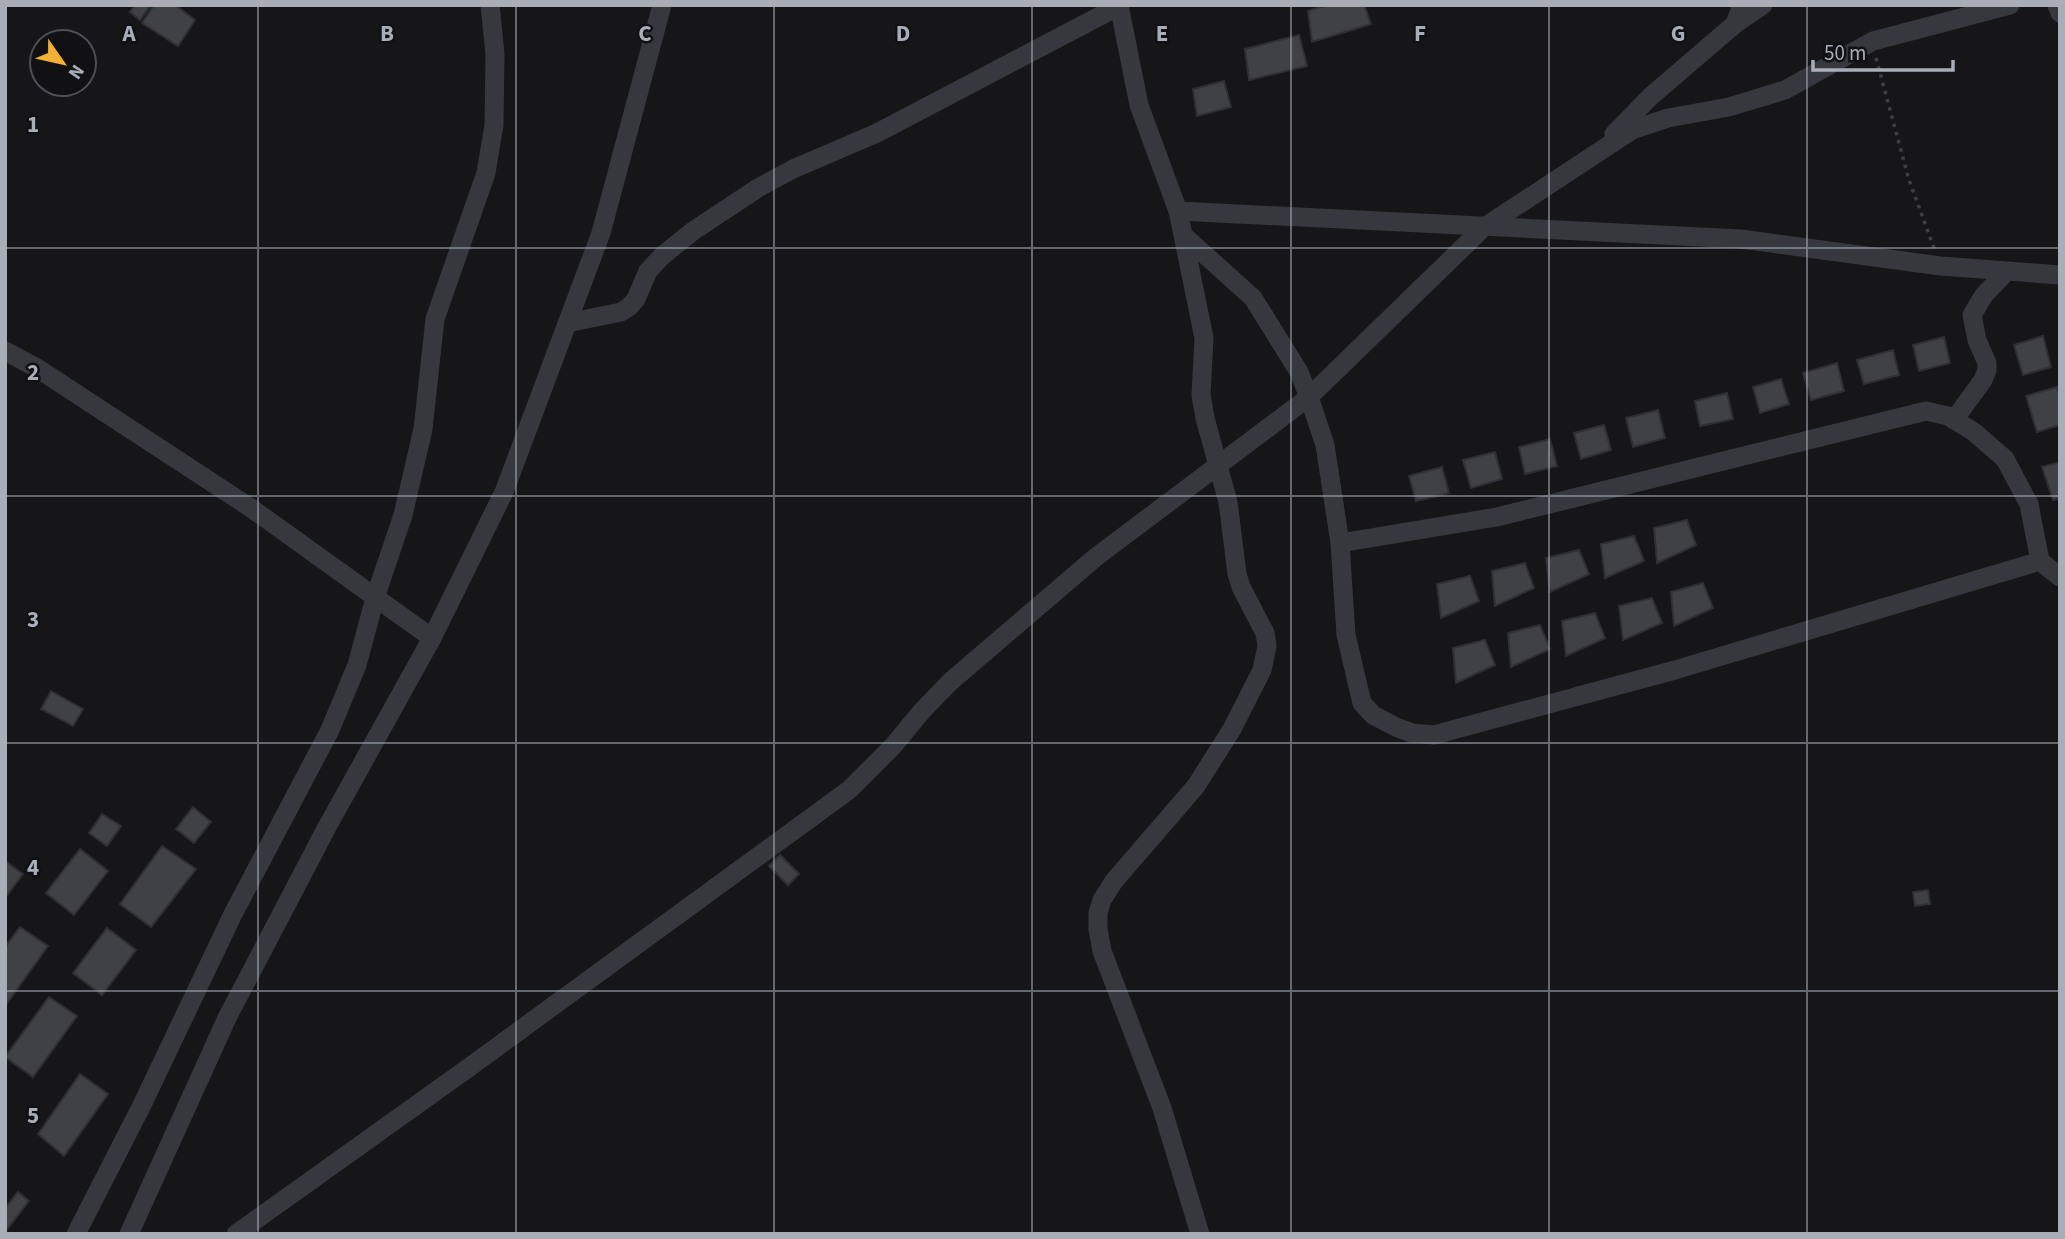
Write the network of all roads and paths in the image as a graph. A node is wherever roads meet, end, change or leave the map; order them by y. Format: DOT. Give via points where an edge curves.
graph roads {
  1 [pos="490,5"];
  2 [pos="662,5"];
  3 [pos="1119,5"];
  4 [pos="1763,5"];
  5 [pos="2010,5"];
  6 [pos="2057,5"];
  7 [pos="2060,13"];
  8 [pos="1739,15"];
  9 [pos="1873,41"];
  10 [pos="1589,160"];
  11 [pos="1178,211"];
  12 [pos="1483,228"];
  13 [pos="1183,235"];
  14 [pos="1941,266"];
  15 [pos="2006,272"];
  16 [pos="2059,274"];
  17 [pos="567,323"];
  18 [pos="5,351"];
  19 [pos="1309,397"];
  20 [pos="1954,419"];
  21 [pos="1218,465"];
  22 [pos="1340,543"];
  23 [pos="2040,561"];
  24 [pos="2060,576"];
  25 [pos="375,598"];
  26 [pos="432,638"];
  27 [pos="76,1234"];
  28 [pos="129,1234"];
  29 [pos="236,1234"];
  30 [pos="1199,1234"];
  1 -- 25 [label="street" via="494,125 486,173 435,318 423,429 403,515"];
  2 -- 17 [label="street" via="601,233"];
  3 -- 11 [label="street" via="1139,105"];
  3 -- 17 [label="street" via="877,133 758,188 662,256 648,271 629,307"];
  4 -- 8 [label="street"];
  5 -- 9 [label="street"];
  6 -- 7 [label="street"];
  8 -- 10 [label="street"];
  9 -- 10 [label="street" via="1785,90 1632,130"];
  9 -- 14 [label="path" via="1909,180"];
  10 -- 12 [label="street"];
  11 -- 12 [label="street"];
  11 -- 13 [label="street"];
  12 -- 14 [label="street" via="1741,239"];
  12 -- 19 [label="street"];
  13 -- 19 [label="street" via="1253,298 1299,372"];
  13 -- 21 [label="street" via="1204,338 1201,396"];
  14 -- 15 [label="street"];
  15 -- 16 [label="street"];
  15 -- 20 [label="street" via="1972,315 1987,370"];
  17 -- 26 [label="street" via="505,492"];
  18 -- 25 [label="street" via="251,509"];
  19 -- 21 [label="street"];
  19 -- 22 [label="street" via="1325,445"];
  20 -- 22 [label="street" via="1926,411 1497,517"];
  20 -- 23 [label="street" via="2005,459 2029,504"];
  21 -- 29 [label="street" via="1096,557 950,682 849,790"];
  21 -- 30 [label="street" via="1241,587 1265,633 1262,670 1196,786 1114,881 1098,913 1102,951 1162,1108"];
  22 -- 23 [label="street" via="1346,635 1362,704 1396,727 1434,735 1675,670"];
  23 -- 24 [label="street"];
  25 -- 26 [label="street"];
  25 -- 27 [label="street" via="357,665 330,730 233,914"];
  26 -- 28 [label="street" via="233,1006"];
}
